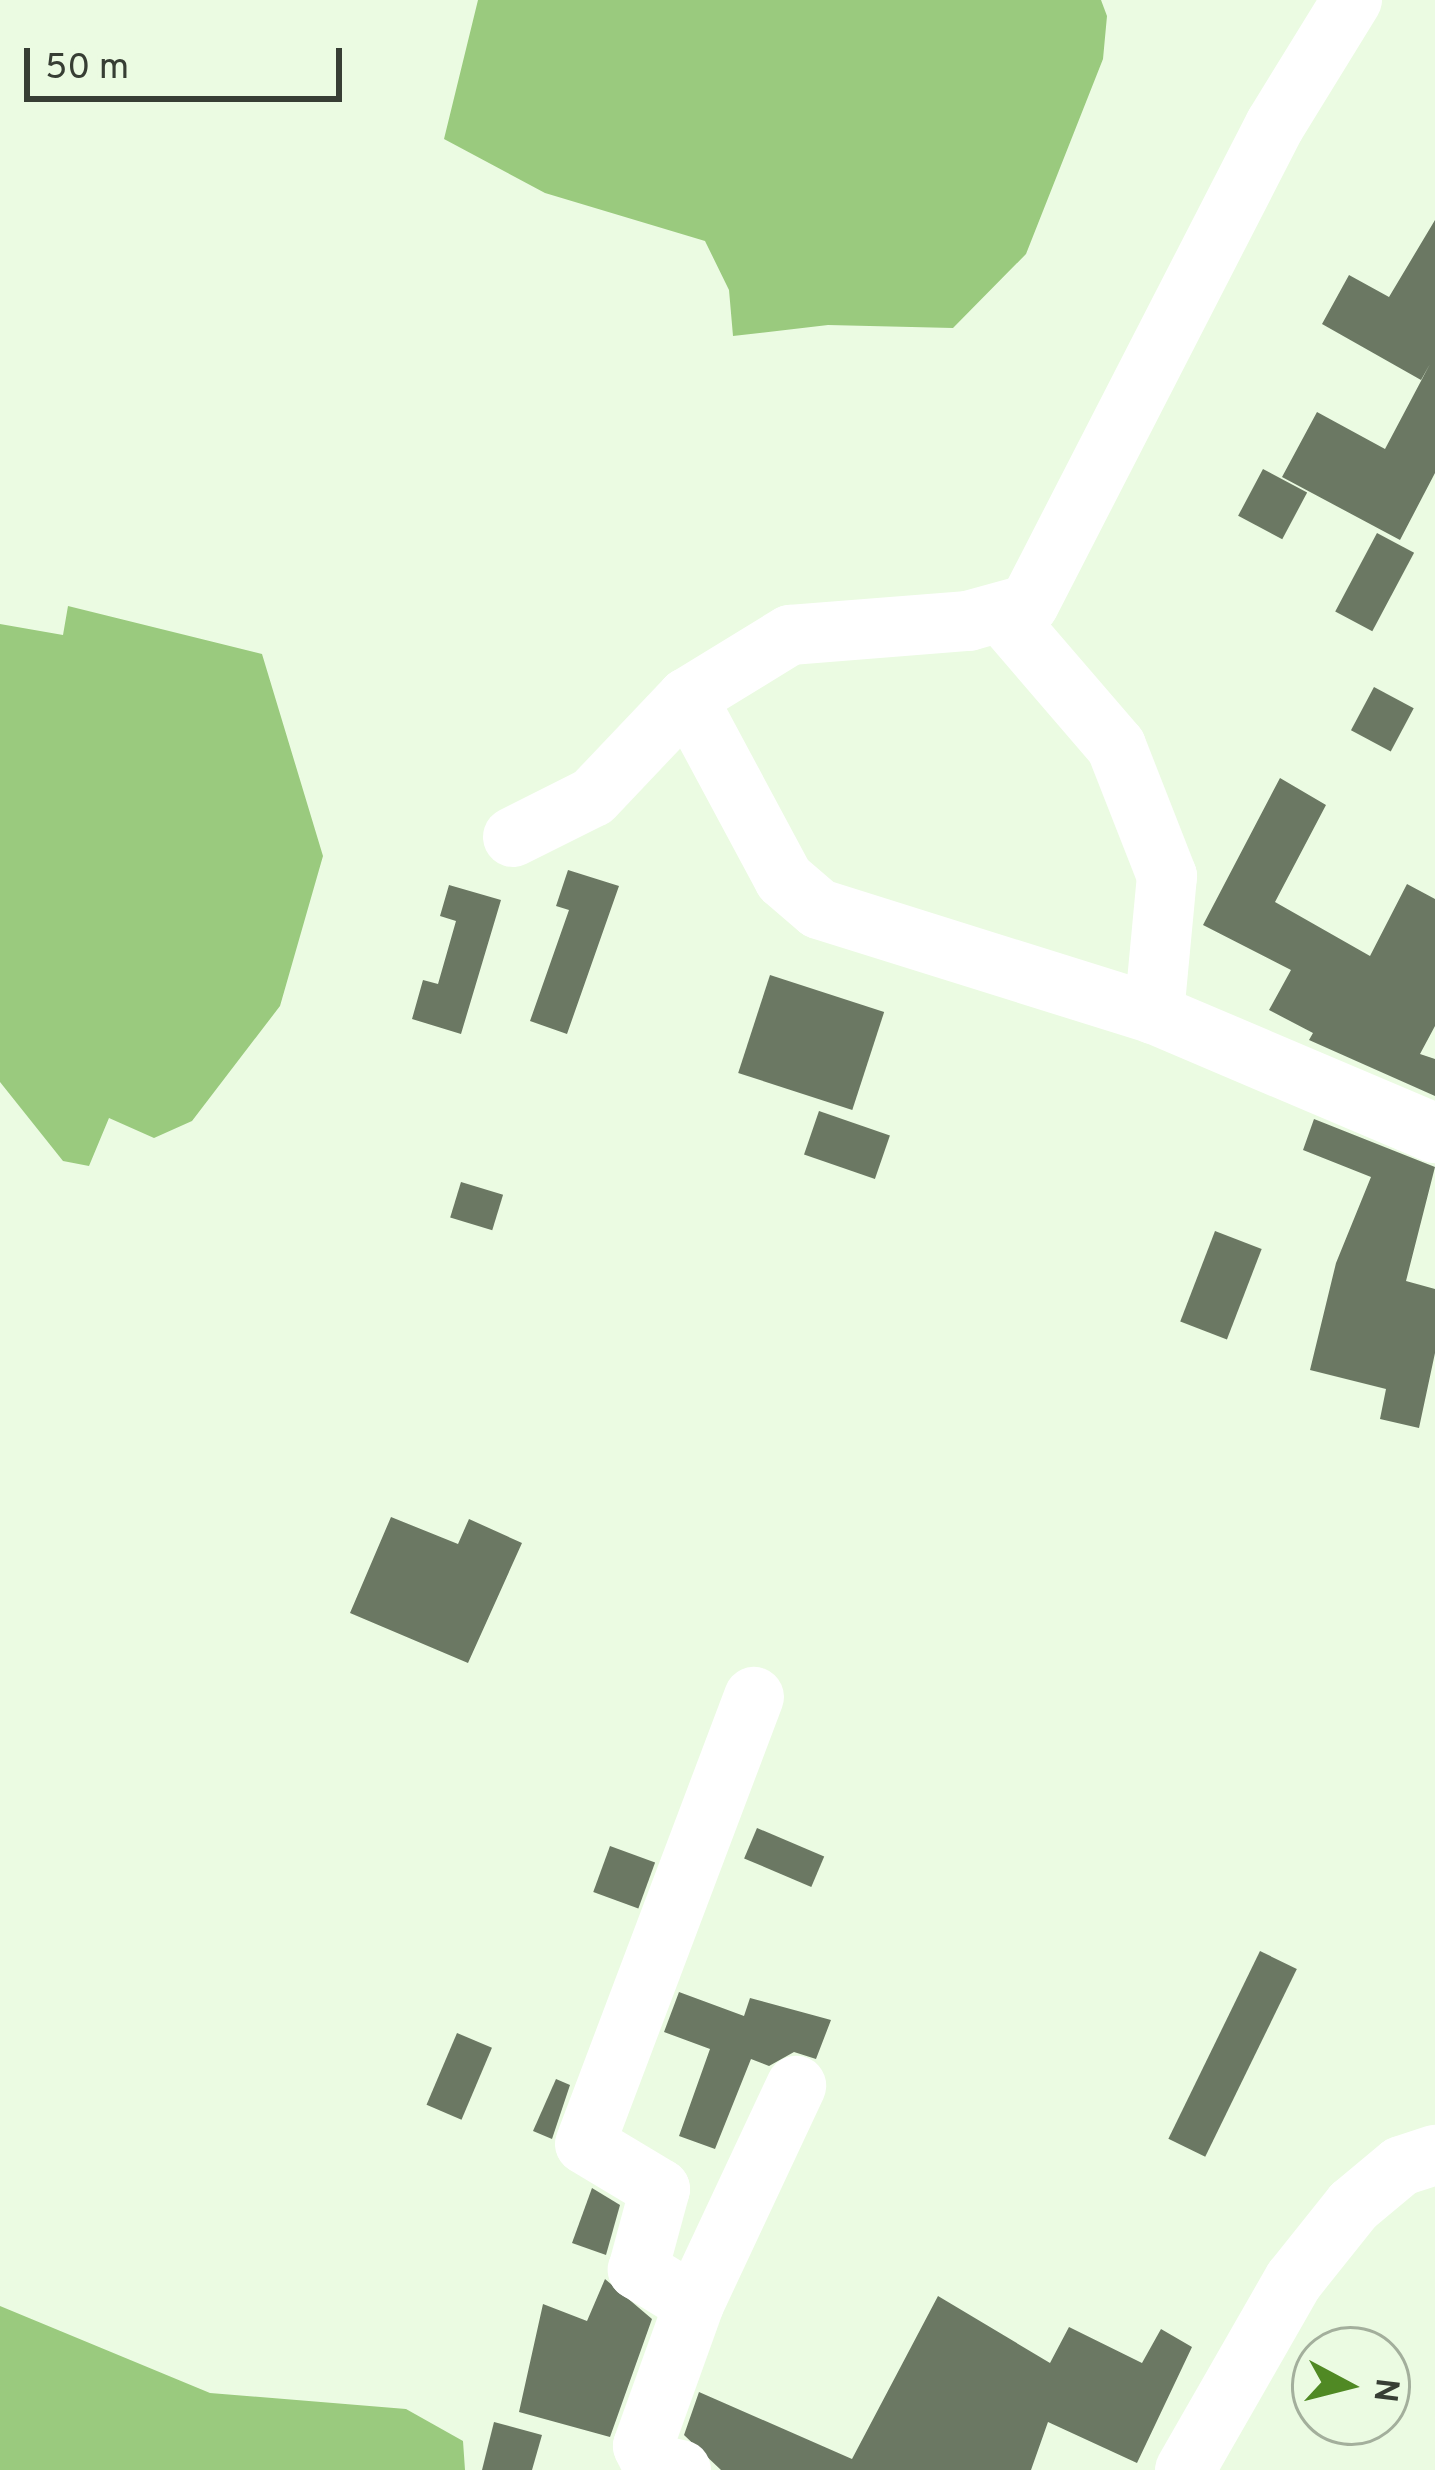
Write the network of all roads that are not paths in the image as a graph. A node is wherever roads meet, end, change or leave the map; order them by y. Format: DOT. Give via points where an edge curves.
graph roads {
  1 [pos="1352,0"];
  2 [pos="1004,616"];
  3 [pos="687,698"];
  4 [pos="513,837"];
  5 [pos="1154,1014"];
  6 [pos="1435,1133"];
  7 [pos="754,1697"];
  8 [pos="796,2086"];
  9 [pos="1435,2155"];
  10 [pos="694,2304"];
  11 [pos="681,2470"];
  12 [pos="1185,2470"];
  1 -- 2 [label="street" via="1275,124 1046,581"];
  2 -- 3 [label="street" via="790,635"];
  2 -- 5 [label="street" via="1116,746 1167,876"];
  3 -- 4 [label="street" via="593,797"];
  3 -- 5 [label="street" via="798,896"];
  5 -- 6 [label="street"];
  7 -- 10 [label="street" via="585,2144 660,2189 638,2270"];
  8 -- 10 [label="street"];
  9 -- 12 [label="street" via="1401,2166 1354,2206 1294,2280"];
  10 -- 11 [label="street" via="643,2446 652,2464"];
}
